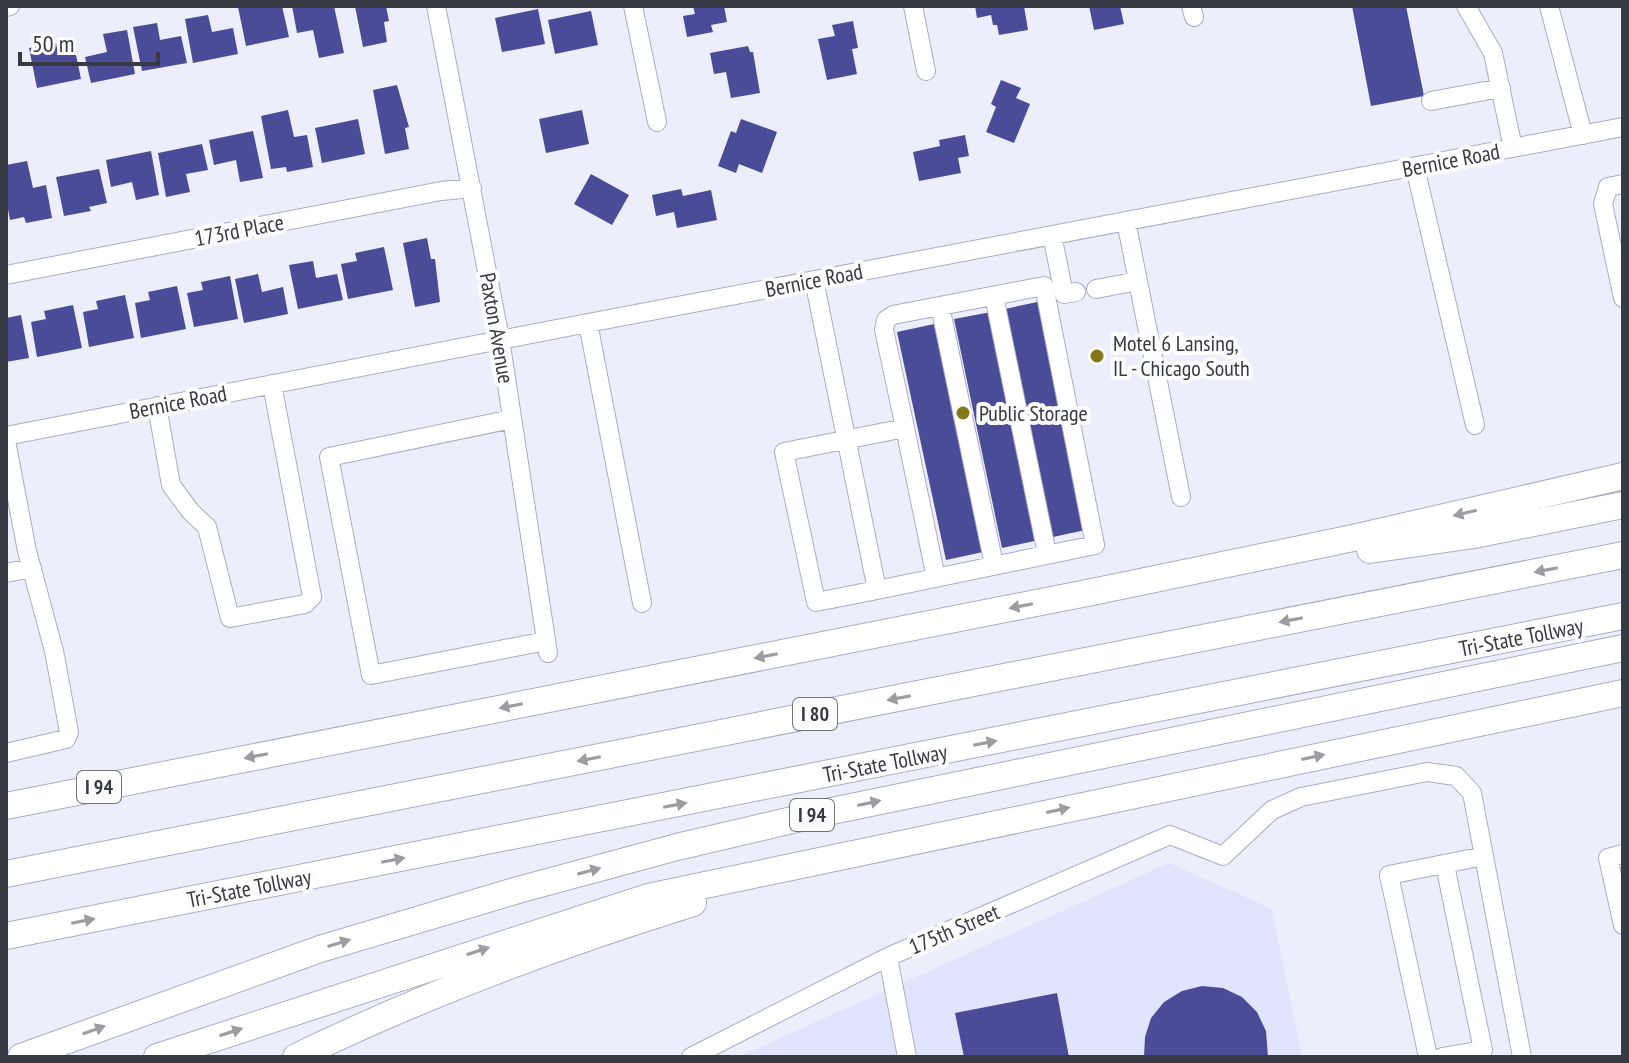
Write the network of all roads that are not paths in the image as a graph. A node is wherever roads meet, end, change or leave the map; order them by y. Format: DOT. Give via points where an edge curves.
graph roads {
  1 [pos="436,6"];
  2 [pos="633,6"];
  3 [pos="913,6"];
  4 [pos="1466,6"];
  5 [pos="1549,6"];
  6 [pos="926,71"];
  7 [pos="1501,88"];
  8 [pos="1431,101"];
  9 [pos="657,122"];
  10 [pos="1623,127"];
  11 [pos="1583,135"];
  12 [pos="1513,148"];
  13 [pos="1415,167"];
  14 [pos="1623,184"];
  15 [pos="472,188"];
  16 [pos="1126,221"];
  17 [pos="1052,235"];
  18 [pos="6,275"];
  19 [pos="814,280"];
  20 [pos="1138,281"];
  21 [pos="1096,289"];
  22 [pos="1076,292"];
  23 [pos="994,296"];
  24 [pos="1623,298"];
  25 [pos="940,306"];
  26 [pos="588,323"];
  27 [pos="500,339"];
  28 [pos="272,384"];
  29 [pos="157,406"];
  30 [pos="512,419"];
  31 [pos="1475,425"];
  32 [pos="905,428"];
  33 [pos="6,438"];
  34 [pos="846,441"];
  35 [pos="1623,476"];
  36 [pos="1181,497"];
  37 [pos="1623,505"];
  38 [pos="1047,554"];
  39 [pos="1623,555"];
  40 [pos="994,565"];
  41 [pos="32,568"];
  42 [pos="6,573"];
  43 [pos="936,578"];
  44 [pos="877,590"];
  45 [pos="1097,591"];
  46 [pos="642,603"];
  47 [pos="1623,616"];
  48 [pos="1623,648"];
  49 [pos="1623,693"];
  50 [pos="1623,700"];
  51 [pos="1580,702"];
  52 [pos="6,753"];
  53 [pos="192,769"];
  54 [pos="6,806"];
  55 [pos="6,824"];
  56 [pos="872,849"];
  57 [pos="1623,854"];
  58 [pos="1484,856"];
  59 [pos="1445,865"];
  60 [pos="6,874"];
  61 [pos="1623,925"];
  62 [pos="6,936"];
  63 [pos="888,957"];
  64 [pos="21,1057"];
  65 [pos="157,1057"];
  66 [pos="296,1057"];
  67 [pos="691,1057"];
  68 [pos="907,1057"];
  69 [pos="1428,1057"];
  70 [pos="1442,1057"];
  71 [pos="1522,1057"];
  1 -- 15 [label="street, Paxton Avenue"];
  2 -- 9 [label="street"];
  3 -- 6 [label="street"];
  4 -- 7 [label="street" via="1493,53"];
  5 -- 11 [label="street"];
  7 -- 8 [label="street"];
  7 -- 12 [label="street"];
  10 -- 11 [label="street, Bernice Road"];
  11 -- 12 [label="street, Bernice Road"];
  12 -- 13 [label="street, Bernice Road"];
  13 -- 16 [label="street, Bernice Road"];
  13 -- 31 [label="street"];
  14 -- 24 [label="street" via="1608,187 1603,204"];
  15 -- 18 [label="street, 173rd Place"];
  15 -- 27 [label="street, Paxton Avenue"];
  16 -- 17 [label="street, Bernice Road"];
  16 -- 20 [label="street"];
  17 -- 19 [label="street, Bernice Road"];
  17 -- 22 [label="street" via="1064,294"];
  19 -- 26 [label="street, Bernice Road"];
  19 -- 34 [label="street"];
  20 -- 21 [label="street"];
  20 -- 36 [label="street"];
  23 -- 25 [label="street"];
  23 -- 38 [label="street"];
  23 -- 38 [label="street" via="1044,286 1095,545"];
  25 -- 32 [label="street" via="886,320"];
  25 -- 40 [label="street"];
  26 -- 27 [label="street, Bernice Road"];
  26 -- 46 [label="street"];
  27 -- 28 [label="street, Bernice Road"];
  27 -- 30 [label="street, Paxton Avenue"];
  28 -- 29 [label="street, Bernice Road"];
  28 -- 29 [label="street" via="312,597 290,607 230,618 207,527 171,485"];
  29 -- 33 [label="street, Bernice Road"];
  30 -- 30 [label="street, Paxton Avenue" via="547,647 371,675 329,457"];
  32 -- 34 [label="street"];
  32 -- 43 [label="street"];
  33 -- 41 [label="street"];
  34 -- 44 [label="street"];
  34 -- 44 [label="street" via="784,452 816,602"];
  35 -- 45 [label="highway, I 94, one-way"];
  37 -- 45 [label="highway" via="1474,535"];
  38 -- 40 [label="street"];
  39 -- 60 [label="highway, I 80, one-way"];
  40 -- 43 [label="street"];
  41 -- 42 [label="street"];
  41 -- 52 [label="street" via="69,732 66,739"];
  43 -- 44 [label="street"];
  45 -- 53 [label="highway, I 94, one-way"];
  62 -- 47 [label="highway, Tri-State Tollway, one-way"];
  64 -- 48 [label="highway, I 94, one-way" via="320,949 677,847"];
  49 -- 51 [label="highway"];
  50 -- 51 [label="highway"];
  56 -- 51 [label="highway, one-way"];
  53 -- 54 [label="highway, I 94"];
  53 -- 55 [label="highway"];
  65 -- 56 [label="highway, one-way" via="648,897"];
  56 -- 66 [label="highway" via="522,960"];
  57 -- 61 [label="street" via="1608,858"];
  58 -- 59 [label="street"];
  58 -- 63 [label="street, 175th Street" via="1472,793 1456,776 1427,772 1301,797 1272,810 1223,856 1170,835"];
  58 -- 71 [label="street"];
  59 -- 69 [label="street" via="1389,875"];
  59 -- 70 [label="street" via="1483,1050"];
  63 -- 67 [label="street, 175th Street"];
  63 -- 68 [label="street"];
}
